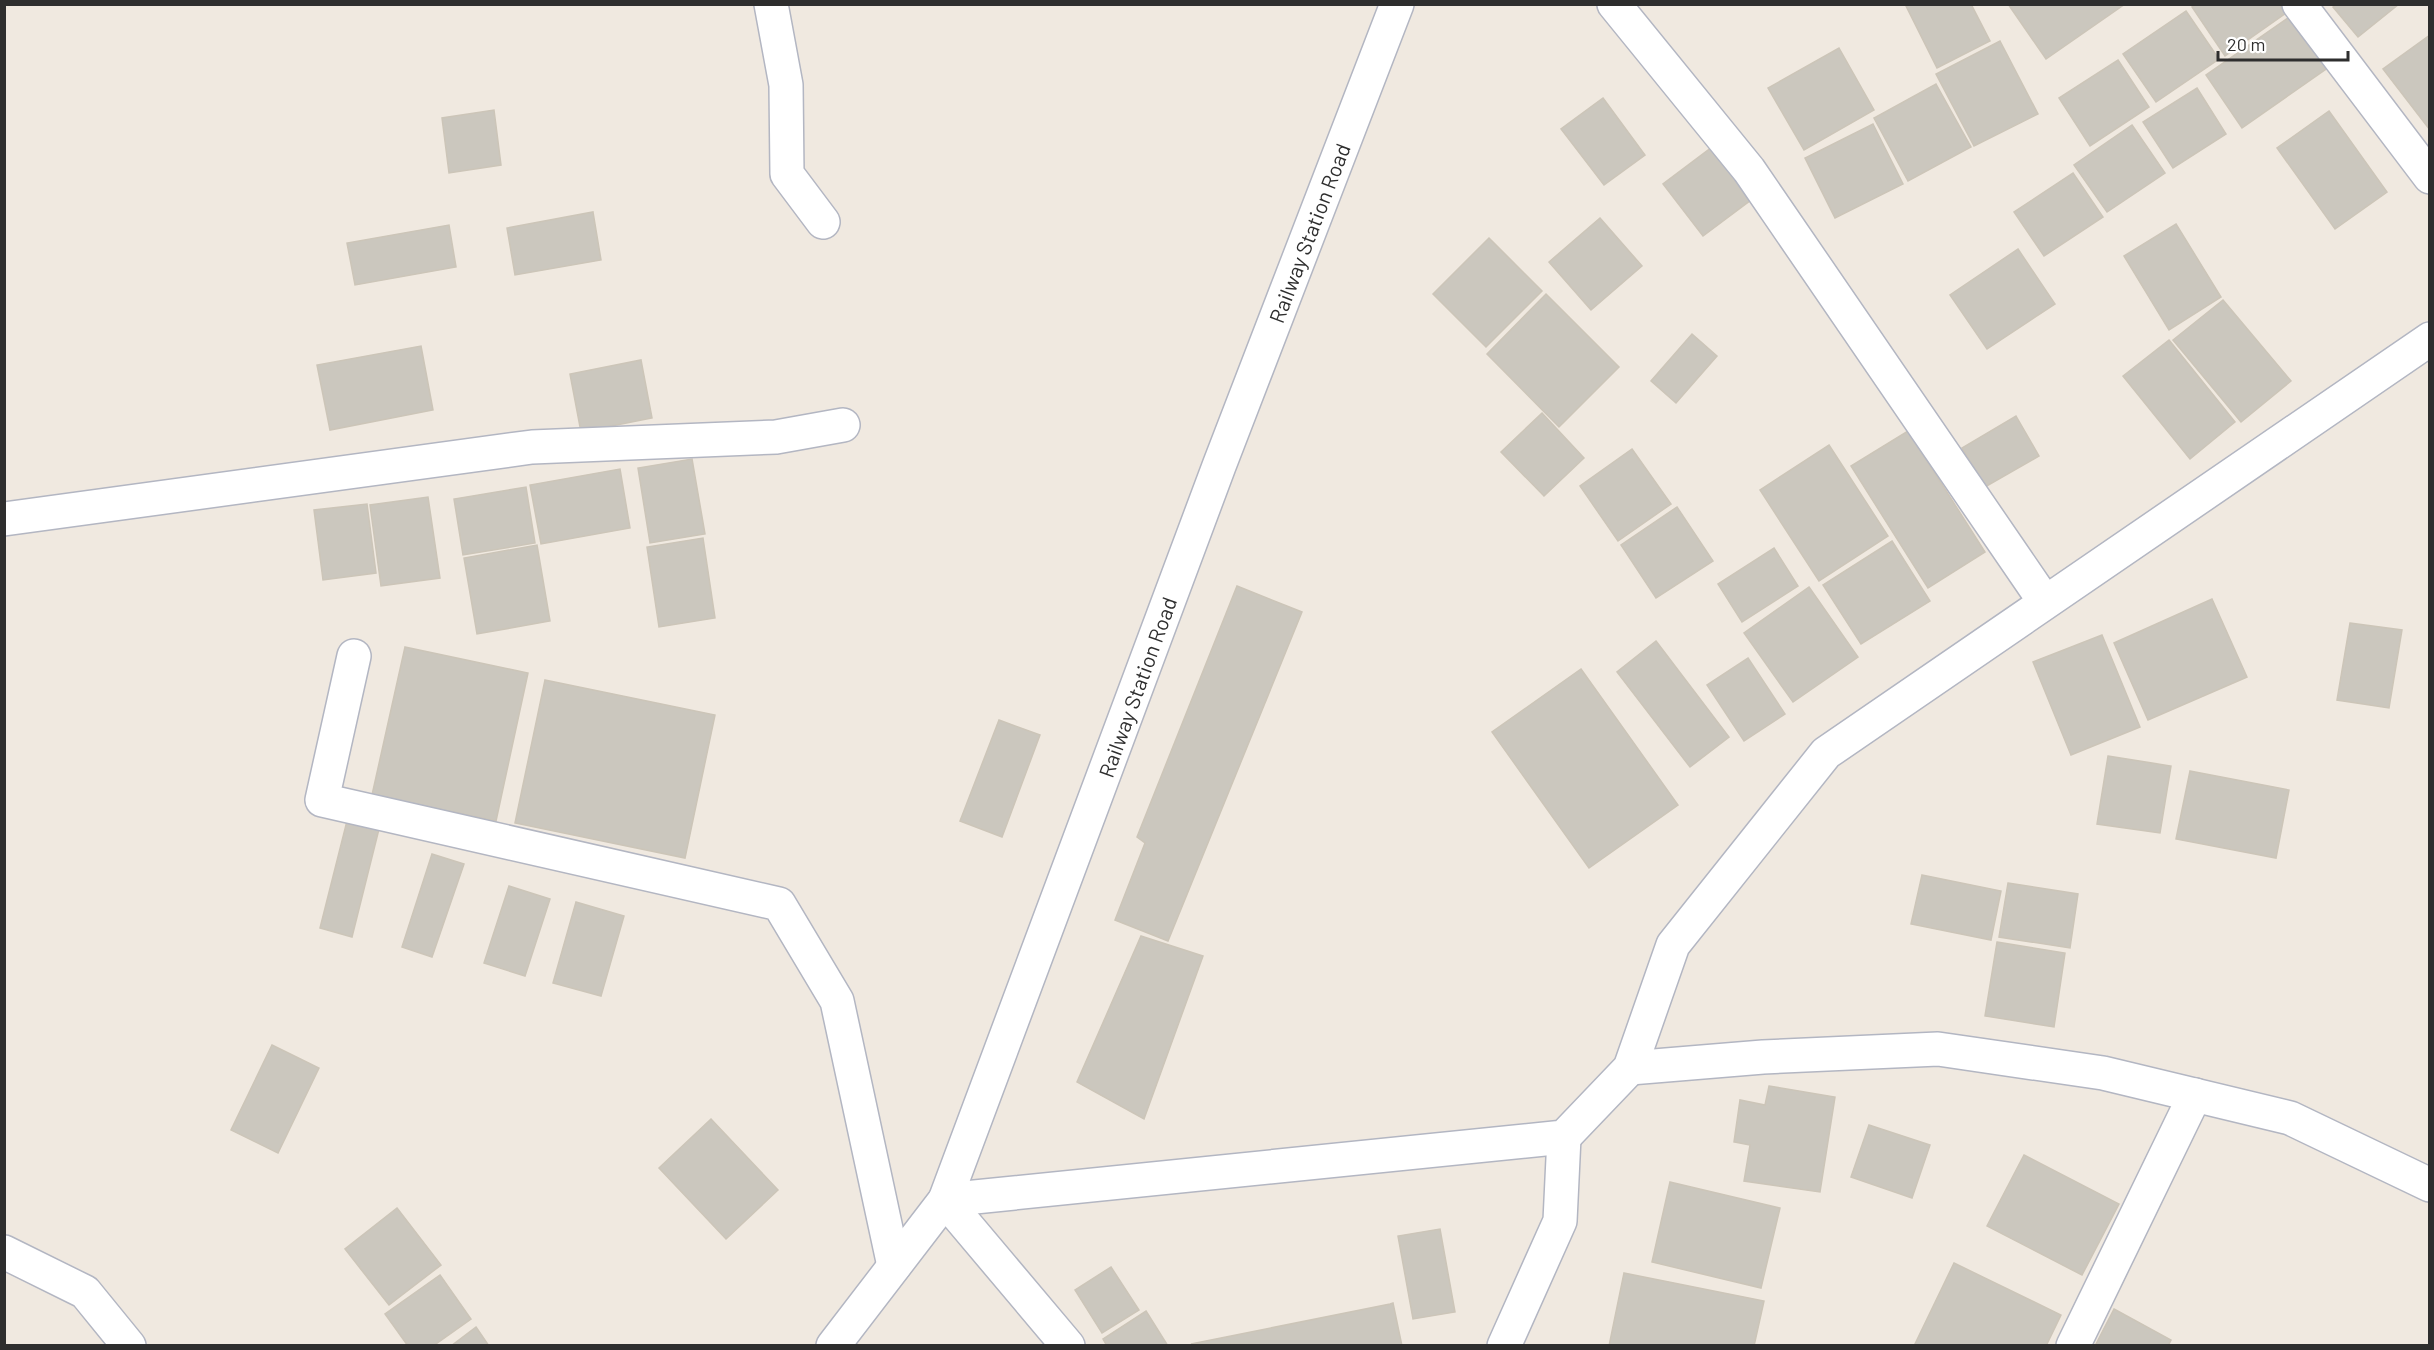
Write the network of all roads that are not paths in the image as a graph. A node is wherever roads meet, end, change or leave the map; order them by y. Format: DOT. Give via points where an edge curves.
graph roads {
  1 [pos="771,4"];
  2 [pos="1397,4"];
  3 [pos="1614,4"];
  4 [pos="2300,4"];
  5 [pos="2430,177"];
  6 [pos="824,222"];
  7 [pos="2430,339"];
  8 [pos="843,425"];
  9 [pos="4,519"];
  10 [pos="2045,602"];
  11 [pos="354,656"];
  12 [pos="1630,1068"];
  13 [pos="2195,1095"];
  14 [pos="1564,1137"];
  15 [pos="2430,1185"];
  16 [pos="945,1200"];
  17 [pos="4,1252"];
  18 [pos="894,1266"];
  19 [pos="129,1346"];
  20 [pos="833,1346"];
  21 [pos="1068,1346"];
  22 [pos="1504,1346"];
  23 [pos="2073,1346"];
  1 -- 6 [label="street" via="786,85 787,174"];
  2 -- 16 [label="street, Railway Station Road"];
  3 -- 10 [label="street" via="1749,170"];
  4 -- 5 [label="street"];
  7 -- 10 [label="street"];
  8 -- 9 [label="street" via="776,437 532,447"];
  10 -- 12 [label="street" via="1826,753 1673,945"];
  11 -- 18 [label="street" via="322,800 779,904 837,1001"];
  12 -- 13 [label="street" via="1938,1048 2103,1073"];
  12 -- 14 [label="street"];
  13 -- 15 [label="street" via="2290,1118"];
  13 -- 23 [label="street"];
  14 -- 16 [label="street"];
  14 -- 22 [label="street" via="1560,1221"];
  16 -- 18 [label="street, Railway Station Road"];
  16 -- 21 [label="street"];
  17 -- 19 [label="street" via="85,1292"];
  18 -- 20 [label="street, Railway Station Road"];
}
